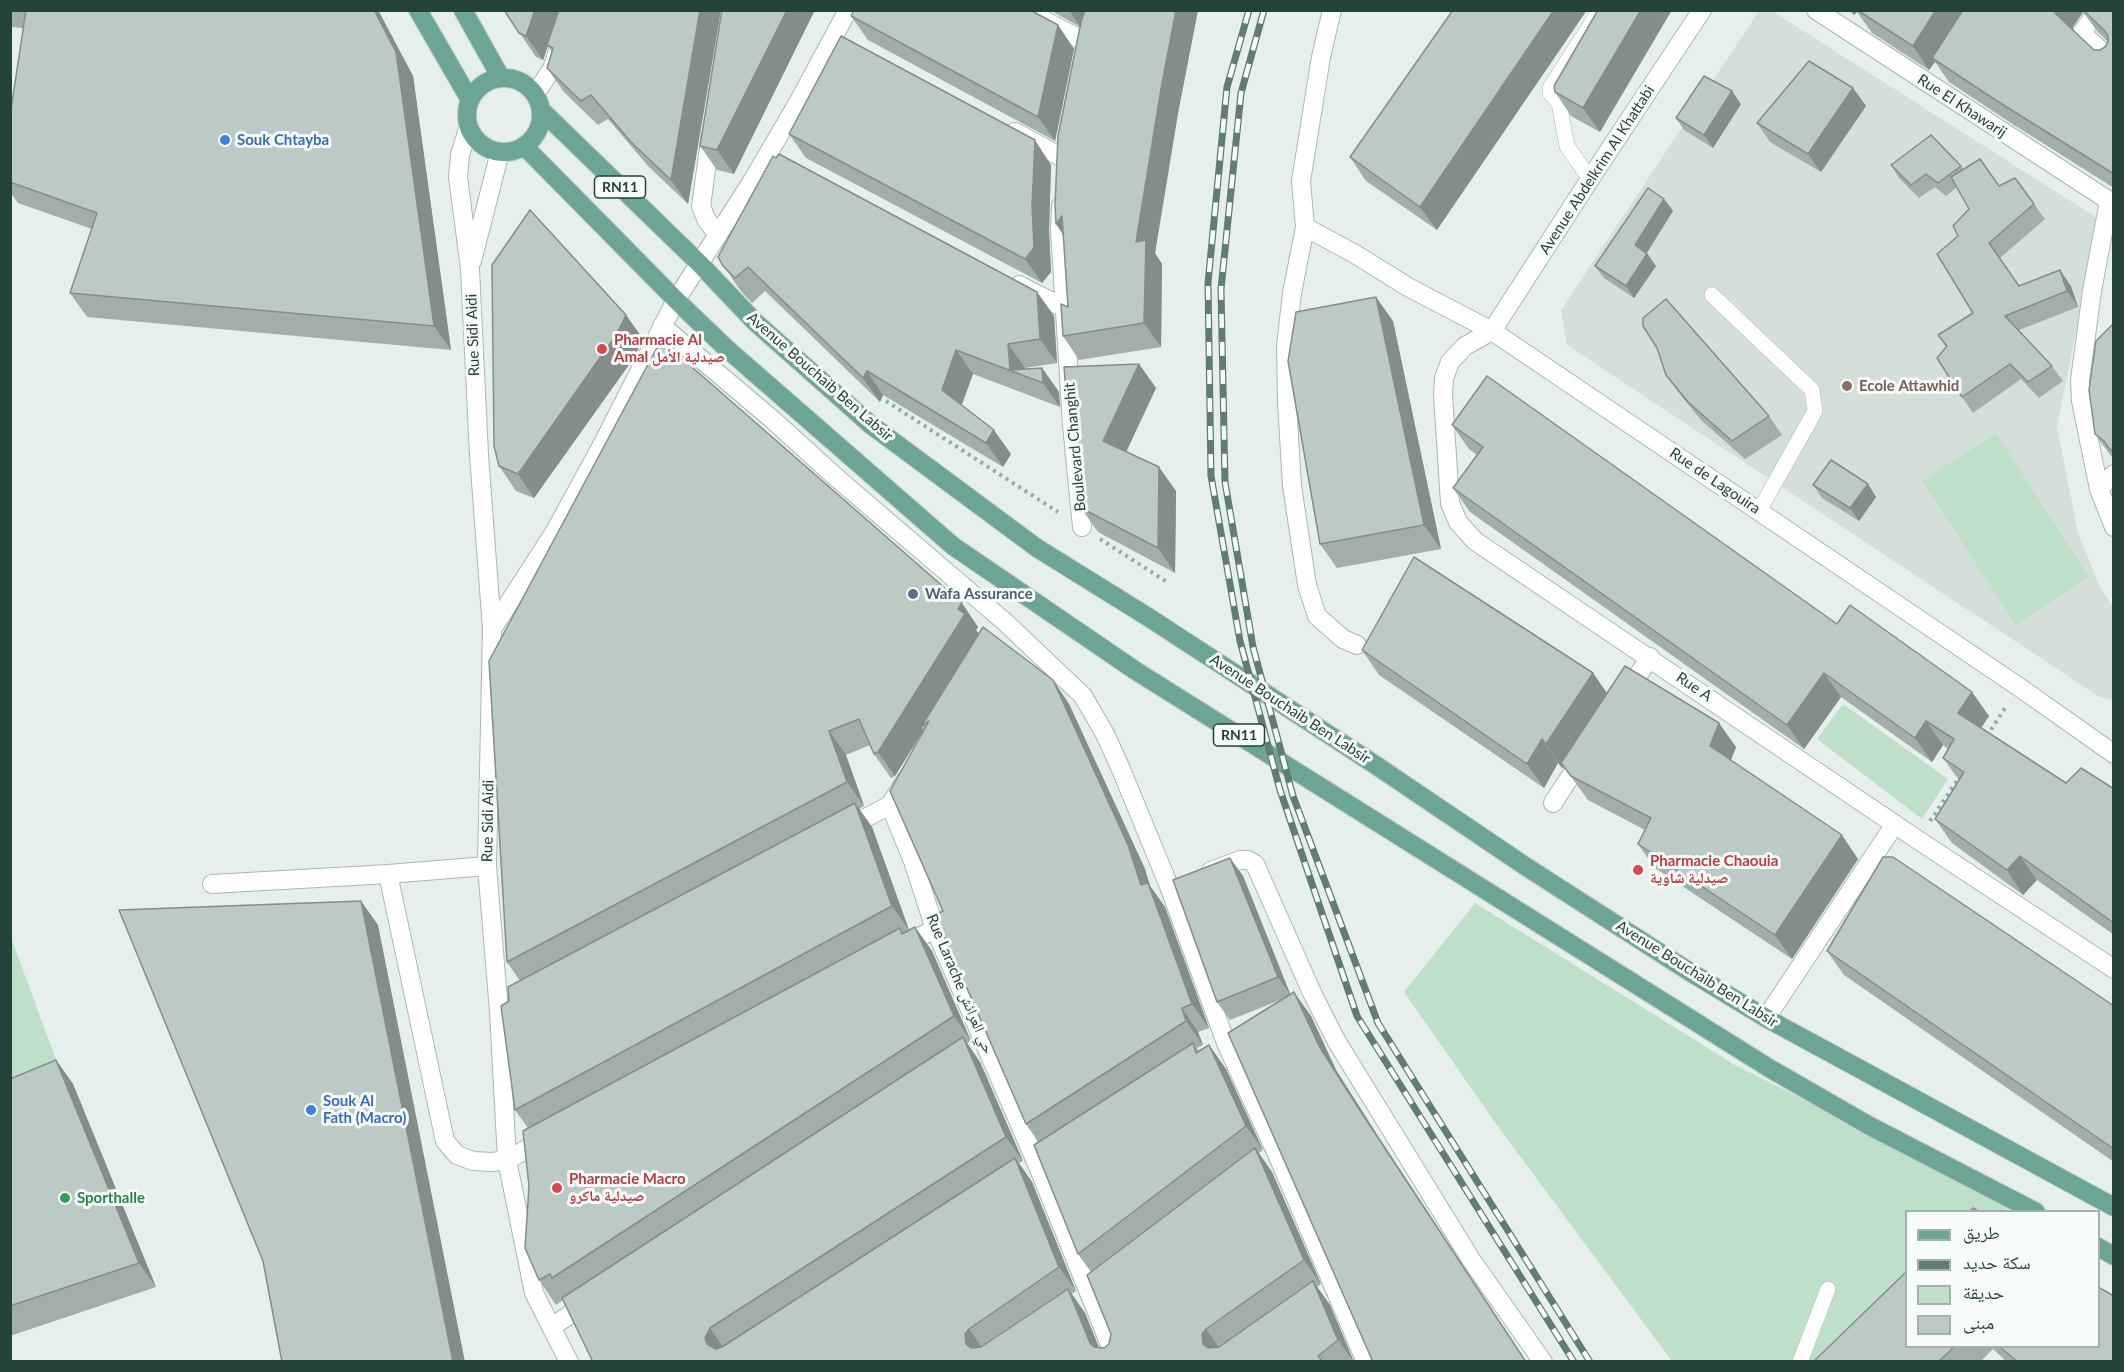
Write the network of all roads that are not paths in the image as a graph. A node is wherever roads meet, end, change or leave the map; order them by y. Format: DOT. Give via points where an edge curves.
graph roads {
  1 [pos="418,10"];
  2 [pos="463,10"];
  3 [pos="572,10"];
  4 [pos="848,10"];
  5 [pos="1026,10"];
  6 [pos="1332,10"];
  7 [pos="1600,10"];
  8 [pos="1702,10"];
  9 [pos="1815,10"];
  10 [pos="2098,10"];
  11 [pos="1866,19"];
  12 [pos="1094,21"];
  13 [pos="834,34"];
  14 [pos="1854,37"];
  15 [pos="1087,43"];
  16 [pos="854,45"];
  17 [pos="1083,62"];
  18 [pos="2114,63"];
  19 [pos="1945,68"];
  20 [pos="501,78"];
  21 [pos="1932,87"];
  22 [pos="470,100"];
  23 [pos="538,102"];
  24 [pos="713,120"];
  25 [pos="469,126"];
  26 [pos="1003,126"];
  27 [pos="1068,135"];
  28 [pos="524,146"];
  29 [pos="769,151"];
  30 [pos="500,152"];
  31 [pos="1063,158"];
  32 [pos="789,162"];
  33 [pos="1590,178"];
  34 [pos="2111,202"];
  35 [pos="1305,227"];
  36 [pos="718,235"];
  37 [pos="700,264"];
  38 [pos="470,269"];
  39 [pos="1007,279"];
  40 [pos="1712,295"];
  41 [pos="676,300"];
  42 [pos="1066,309"];
  43 [pos="662,326"];
  44 [pos="1492,331"];
  45 [pos="2106,342"];
  46 [pos="2082,364"];
  47 [pos="2114,474"];
  48 [pos="2099,489"];
  49 [pos="1759,511"];
  50 [pos="1082,527"];
  51 [pos="2114,527"];
  52 [pos="492,629"];
  53 [pos="1357,645"];
  54 [pos="1650,657"];
  55 [pos="1618,706"];
  56 [pos="1592,744"];
  57 [pos="2114,754"];
  58 [pos="916,764"];
  59 [pos="1553,802"];
  60 [pos="890,805"];
  61 [pos="1895,824"];
  62 [pos="829,837"];
  63 [pos="487,866"];
  64 [pos="388,874"];
  65 [pos="212,884"];
  66 [pos="1169,886"];
  67 [pos="934,928"];
  68 [pos="882,957"];
  69 [pos="2114,969"];
  70 [pos="520,1001"];
  71 [pos="499,1012"];
  72 [pos="1766,1018"];
  73 [pos="985,1045"];
  74 [pos="966,1058"];
  75 [pos="559,1131"];
  76 [pos="1277,1154"];
  77 [pos="507,1160"];
  78 [pos="1042,1161"];
  79 [pos="1258,1168"];
  80 [pos="1018,1177"];
  81 [pos="2114,1207"];
  82 [pos="2032,1210"];
  83 [pos="2100,1248"];
  84 [pos="2114,1256"];
  85 [pos="1335,1288"];
  86 [pos="1828,1289"];
  87 [pos="1095,1292"];
  88 [pos="601,1294"];
  89 [pos="1316,1301"];
  90 [pos="1071,1308"];
  91 [pos="551,1327"];
  92 [pos="569,1362"];
  93 [pos="1117,1362"];
  94 [pos="1366,1362"];
  95 [pos="1543,1362"];
  96 [pos="1800,1362"];
  1 -- 22 [label="main road"];
  2 -- 20 [label="main road"];
  3 -- 23 [label="street"];
  4 -- 13 [label="street"];
  5 -- 15 [label="street"];
  6 -- 35 [label="street" via="1301,181"];
  7 -- 33 [label="lane" via="1550,88 1559,103 1567,146"];
  8 -- 33 [label="street, Avenue Abdelkrim Al Khattabi"];
  9 -- 14 [label="street, Rue El Khawarij"];
  10 -- 18 [label="street" via="2082,33"];
  11 -- 14 [label="street"];
  12 -- 15 [label="street"];
  13 -- 16 [label="street"];
  13 -- 29 [label="street"];
  14 -- 21 [label="street, Rue El Khawarij"];
  15 -- 17 [label="street"];
  19 -- 21 [label="street"];
  20 -- 22 [label="main road" via="483,85"];
  20 -- 23 [label="main road, RN11" via="517,80 530,88"];
  21 -- 34 [label="street, Rue El Khawarij"];
  22 -- 25 [label="main road"];
  23 -- 28 [label="main road" via="538,131"];
  23 -- 37 [label="main road, Avenue Bouchaib Ben Labsir / RN11"];
  24 -- 36 [label="street" via="701,206"];
  25 -- 30 [label="main road" via="481,144"];
  25 -- 38 [label="street, Rue Sidi Aidi" via="458,177"];
  26 -- 31 [label="street"];
  27 -- 31 [label="street, Boulevard Changhit"];
  28 -- 30 [label="main road"];
  28 -- 41 [label="main road, RN11"];
  29 -- 32 [label="street"];
  29 -- 36 [label="street"];
  30 -- 38 [label="street, Rue Sidi Aidi"];
  31 -- 42 [label="street, Boulevard Changhit" via="1060,230"];
  33 -- 44 [label="street, Avenue Abdelkrim Al Khattabi"];
  34 -- 46 [label="street" via="2092,291"];
  35 -- 44 [label="street, Rue de Lagouira"];
  35 -- 53 [label="street" via="1286,346 1292,486 1307,585 1317,616 1343,639"];
  36 -- 37 [label="street"];
  37 -- 41 [label="street"];
  37 -- 72 [label="main road, Avenue Bouchaib Ben Labsir / RN11" via="755,322 871,425 1037,548 1374,764 1524,866"];
  38 -- 52 [label="street, Rue Sidi Aidi" via="478,455"];
  39 -- 42 [label="street"];
  40 -- 49 [label="lane" via="1812,390 1815,411"];
  41 -- 43 [label="street"];
  41 -- 82 [label="main road, RN11" via="953,546 1136,671 1770,1068 1868,1125"];
  42 -- 50 [label="street, Boulevard Changhit"];
  43 -- 52 [label="street" via="554,533"];
  43 -- 66 [label="street" via="1083,696 1120,767"];
  44 -- 49 [label="street, Rue de Lagouira"];
  44 -- 54 [label="street, Rue A" via="1466,346 1450,362 1444,378 1450,503 1458,522 1475,540"];
  45 -- 46 [label="street"];
  46 -- 48 [label="street" via="2081,401"];
  47 -- 48 [label="street"];
  48 -- 51 [label="street"];
  49 -- 57 [label="street, Rue de Lagouira"];
  52 -- 63 [label="street, Rue Sidi Aidi"];
  54 -- 55 [label="street"];
  54 -- 61 [label="street, Rue A"];
  56 -- 59 [label="street"];
  58 -- 60 [label="street"];
  60 -- 62 [label="street"];
  60 -- 67 [label="street, Rue Larache حي العرائش"];
  61 -- 69 [label="street, Rue A"];
  61 -- 72 [label="street"];
  63 -- 64 [label="street"];
  63 -- 71 [label="street, Rue Sidi Aidi"];
  64 -- 65 [label="street"];
  64 -- 77 [label="street" via="445,1142 457,1155 473,1161"];
  66 -- 76 [label="street" via="1221,1047"];
  66 -- 95 [label="street" via="1240,860 1255,864 1337,1042 1472,1261"];
  67 -- 68 [label="street"];
  67 -- 73 [label="street, Rue Larache حي العرائش"];
  70 -- 71 [label="street"];
  71 -- 77 [label="street, Rue Sidi Aidi"];
  72 -- 81 [label="main road, Avenue Bouchaib Ben Labsir / RN11"];
  73 -- 74 [label="street"];
  73 -- 78 [label="street, Rue Larache حي العرائش"];
  75 -- 77 [label="street"];
  76 -- 79 [label="street"];
  76 -- 85 [label="street"];
  77 -- 91 [label="street, Rue Sidi Aidi" via="534,1293"];
  78 -- 80 [label="street"];
  78 -- 87 [label="street, Rue Larache حي العرائش"];
  83 -- 84 [label="main road"];
  85 -- 89 [label="street"];
  85 -- 94 [label="street"];
  86 -- 96 [label="lane"];
  87 -- 90 [label="street"];
  87 -- 93 [label="street, Rue Larache حي العرائش"];
  88 -- 91 [label="street"];
  91 -- 92 [label="street, Rue Sidi Aidi"];
}
